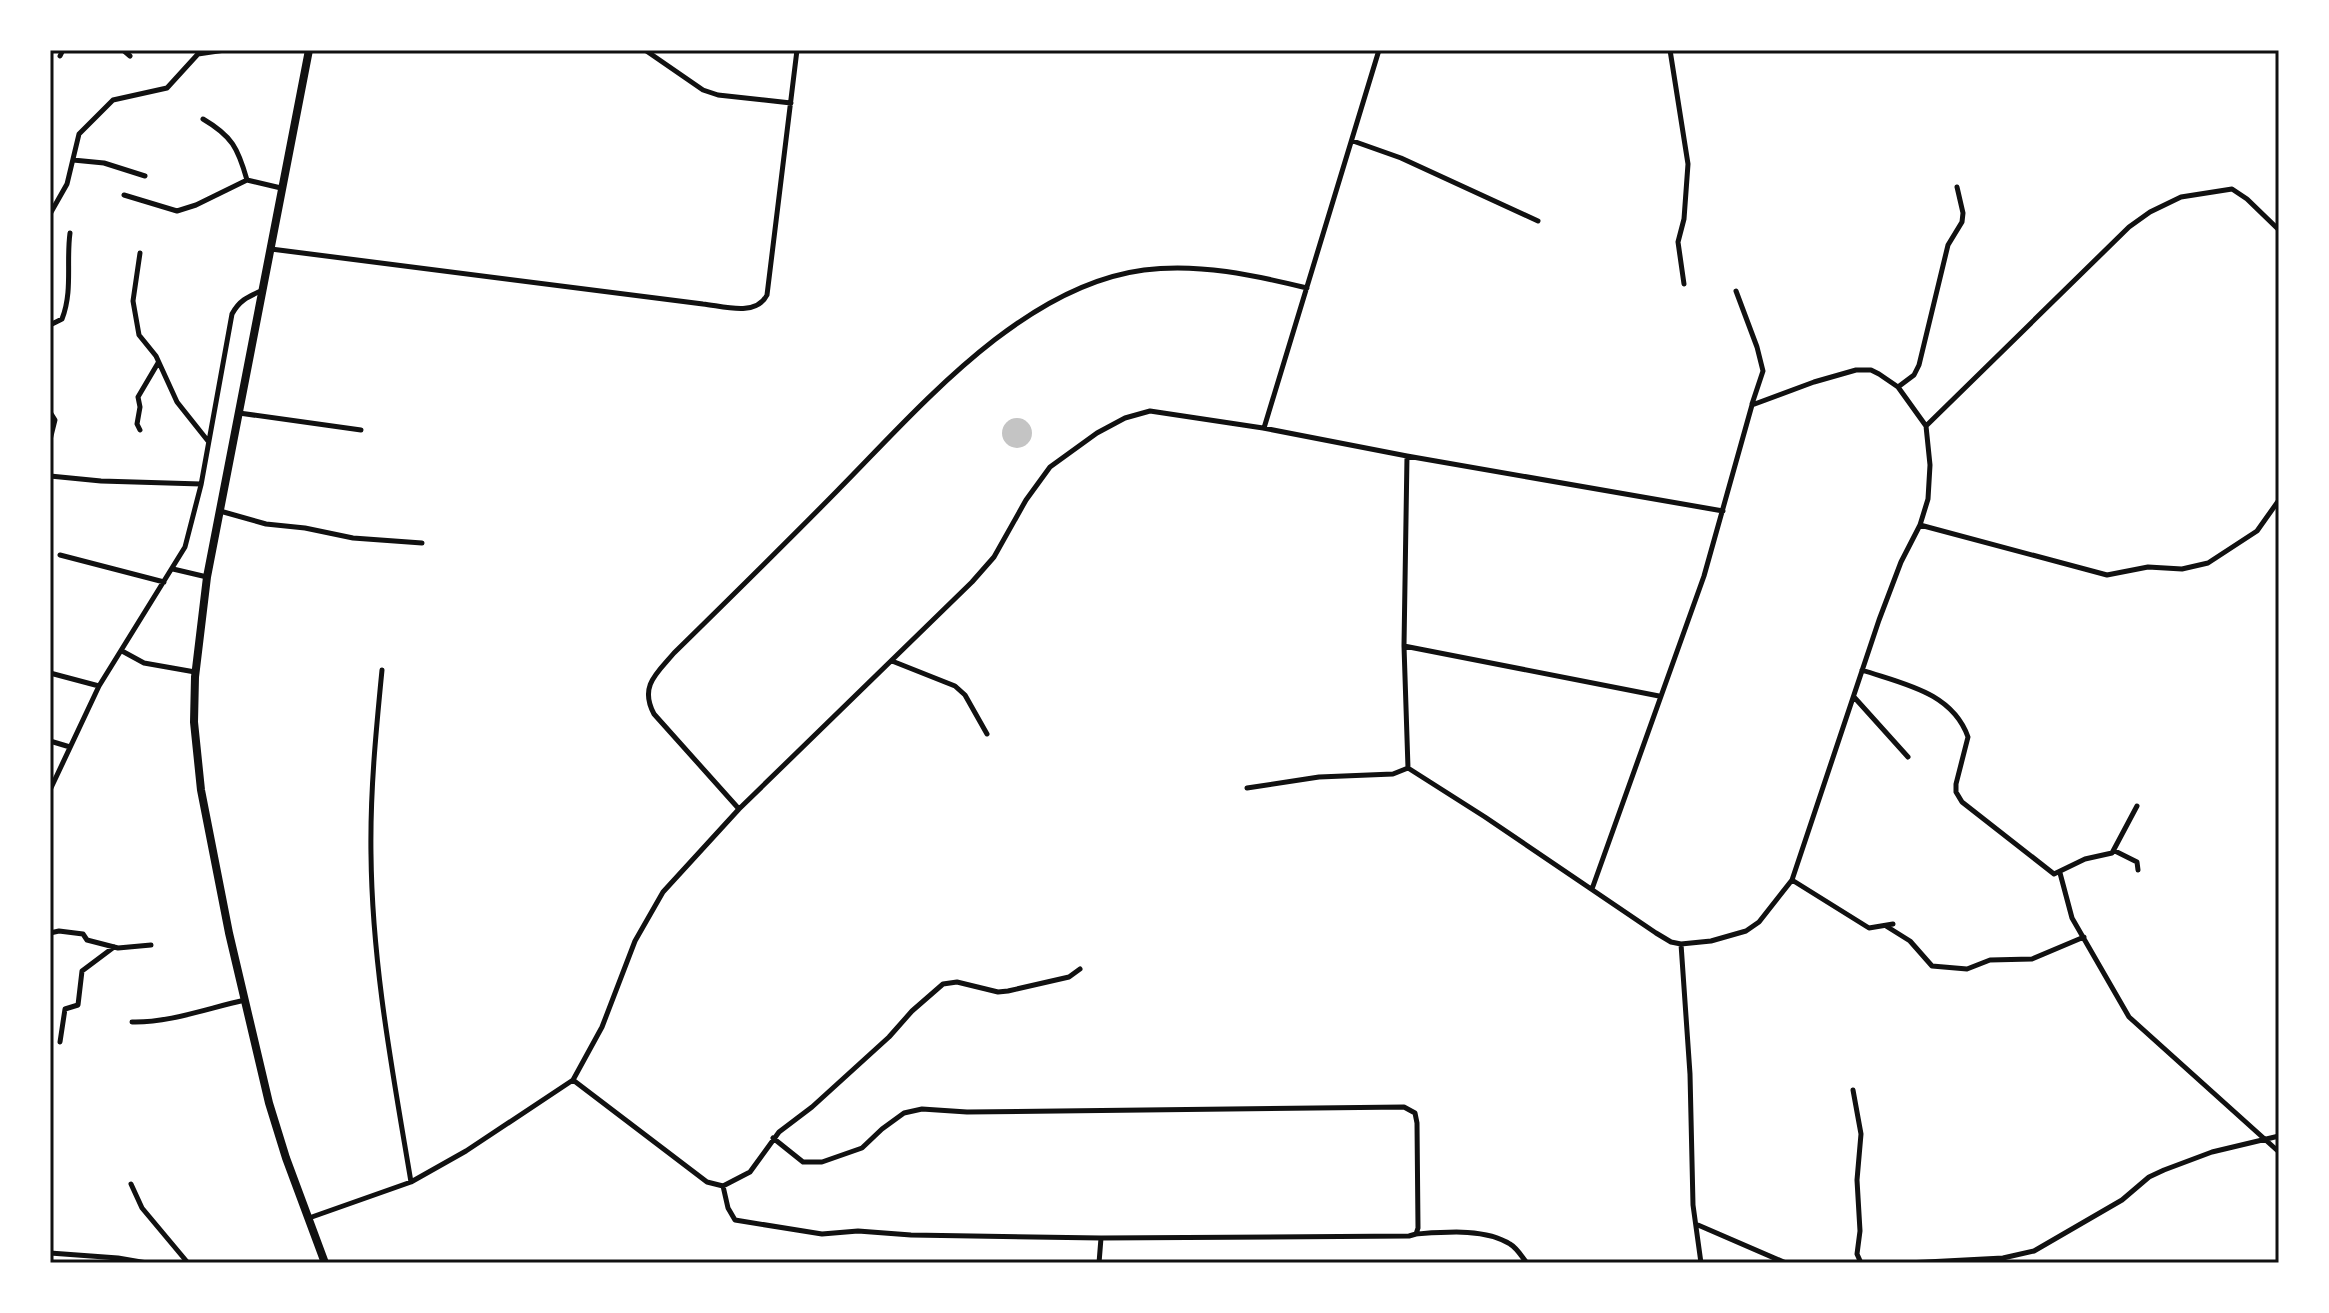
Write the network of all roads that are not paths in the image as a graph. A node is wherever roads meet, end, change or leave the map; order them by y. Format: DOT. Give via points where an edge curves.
graph roads {
  1 [pos="123,50"];
  2 [pos="225,50"];
  3 [pos="309,50"];
  4 [pos="645,50"];
  5 [pos="797,50"];
  6 [pos="1379,50"];
  7 [pos="1670,50"];
  8 [pos="130,56"];
  9 [pos="791,103"];
  10 [pos="203,119"];
  11 [pos="1353,141"];
  12 [pos="73,160"];
  13 [pos="145,176"];
  14 [pos="247,180"];
  15 [pos="1957,187"];
  16 [pos="281,188"];
  17 [pos="124,195"];
  18 [pos="50,214"];
  19 [pos="1538,221"];
  20 [pos="2279,230"];
  21 [pos="70,233"];
  22 [pos="270,249"];
  23 [pos="140,253"];
  24 [pos="1684,284"];
  25 [pos="1307,288"];
  26 [pos="261,291"];
  27 [pos="1736,291"];
  28 [pos="50,325"];
  29 [pos="159,362"];
  30 [pos="1898,387"];
  31 [pos="1752,405"];
  32 [pos="50,412"];
  33 [pos="238,412"];
  34 [pos="1926,426"];
  35 [pos="1263,428"];
  36 [pos="140,430"];
  37 [pos="361,430"];
  38 [pos="50,440"];
  39 [pos="208,442"];
  40 [pos="1407,456"];
  41 [pos="50,476"];
  42 [pos="201,485"];
  43 [pos="2279,500"];
  44 [pos="219,511"];
  45 [pos="1723,511"];
  46 [pos="1920,525"];
  47 [pos="422,543"];
  48 [pos="60,555"];
  49 [pos="173,569"];
  50 [pos="207,577"];
  51 [pos="164,582"];
  52 [pos="1404,646"];
  53 [pos="122,651"];
  54 [pos="892,661"];
  55 [pos="382,670"];
  56 [pos="1862,670"];
  57 [pos="195,672"];
  58 [pos="50,673"];
  59 [pos="99,686"];
  60 [pos="1659,696"];
  61 [pos="1854,697"];
  62 [pos="987,734"];
  63 [pos="50,741"];
  64 [pos="70,747"];
  65 [pos="1908,757"];
  66 [pos="1408,768"];
  67 [pos="1247,788"];
  68 [pos="50,790"];
  69 [pos="2137,806"];
  70 [pos="739,809"];
  71 [pos="2115,851"];
  72 [pos="2138,870"];
  73 [pos="2060,873"];
  74 [pos="1792,880"];
  75 [pos="1592,889"];
  76 [pos="1893,924"];
  77 [pos="1886,926"];
  78 [pos="50,933"];
  79 [pos="2084,937"];
  80 [pos="1681,944"];
  81 [pos="151,945"];
  82 [pos="114,947"];
  83 [pos="1080,969"];
  84 [pos="245,1000"];
  85 [pos="132,1022"];
  86 [pos="60,1042"];
  87 [pos="573,1080"];
  88 [pos="1853,1090"];
  89 [pos="2279,1136"];
  90 [pos="773,1138"];
  91 [pos="2266,1139"];
  92 [pos="2279,1152"];
  93 [pos="411,1182"];
  94 [pos="131,1184"];
  95 [pos="723,1186"];
  96 [pos="309,1218"];
  97 [pos="1697,1224"];
  98 [pos="1416,1234"];
  99 [pos="1101,1238"];
  100 [pos="50,1253"];
  101 [pos="147,1263"];
  102 [pos="188,1263"];
  103 [pos="325,1263"];
  104 [pos="1099,1263"];
  105 [pos="1527,1263"];
  106 [pos="1701,1263"];
  107 [pos="1786,1263"];
  108 [pos="1861,1263"];
  109 [pos="1907,1263"];
  1 -- 8 [label="street"];
  2 -- 12 [label="street" via="198,54 167,88 113,100 79,134"];
  3 -- 16 [label="highway"];
  4 -- 9 [label="street" via="703,90"];
  5 -- 9 [label="street"];
  6 -- 11 [label="street"];
  7 -- 24 [label="street" via="1688,164 1678,242"];
  9 -- 22 [label="street" via="767,295 758,305 703,304"];
  10 -- 14 [label="street" via="237,147"];
  11 -- 19 [label="street"];
  11 -- 25 [label="street"];
  12 -- 13 [label="street"];
  12 -- 18 [label="street"];
  14 -- 16 [label="street"];
  14 -- 17 [label="street" via="177,211"];
  15 -- 30 [label="street" via="1962,222 1948,245 1919,365"];
  16 -- 22 [label="highway"];
  20 -- 34 [label="street" via="2232,189 2187,195 2150,212 2109,245"];
  21 -- 28 [label="street" via="69,302 62,319"];
  22 -- 26 [label="highway"];
  23 -- 29 [label="street" via="134,312 139,335"];
  25 -- 35 [label="street"];
  25 -- 70 [label="street" via="1231,272 1142,270 1068,295 988,344 650,680 648,698 654,714"];
  26 -- 33 [label="highway"];
  26 -- 39 [label="street" via="237,304 232,314"];
  27 -- 31 [label="street" via="1763,371"];
  29 -- 36 [label="street" via="138,397"];
  29 -- 39 [label="street" via="177,402"];
  30 -- 31 [label="street" via="1864,369"];
  30 -- 34 [label="street"];
  31 -- 45 [label="street"];
  32 -- 38 [label="street" via="55,420"];
  33 -- 37 [label="street"];
  33 -- 44 [label="highway"];
  34 -- 46 [label="street" via="1929,483"];
  35 -- 40 [label="street"];
  35 -- 54 [label="street" via="1150,411 1097,433 1050,467 994,557"];
  39 -- 42 [label="street"];
  40 -- 45 [label="street"];
  40 -- 52 [label="street"];
  41 -- 42 [label="street"];
  42 -- 49 [label="street" via="189,535"];
  43 -- 46 [label="street" via="2257,531 2208,563 2107,575"];
  44 -- 47 [label="street" via="353,538"];
  44 -- 50 [label="highway"];
  45 -- 60 [label="street"];
  46 -- 56 [label="street"];
  48 -- 51 [label="street"];
  49 -- 50 [label="street"];
  49 -- 51 [label="street"];
  50 -- 57 [label="highway"];
  51 -- 53 [label="street"];
  52 -- 60 [label="street"];
  52 -- 66 [label="street"];
  53 -- 57 [label="street" via="144,663"];
  53 -- 59 [label="street"];
  54 -- 62 [label="street" via="955,686"];
  54 -- 70 [label="street"];
  55 -- 93 [label="street" via="371,841 377,957"];
  56 -- 61 [label="street"];
  56 -- 73 [label="street" via="1922,690 1955,712 1968,737 1956,784 1962,802 2047,871"];
  57 -- 84 [label="highway" via="201,790"];
  58 -- 59 [label="street"];
  59 -- 64 [label="street"];
  60 -- 75 [label="street"];
  61 -- 65 [label="street"];
  61 -- 74 [label="street"];
  63 -- 64 [label="street"];
  64 -- 68 [label="street"];
  66 -- 67 [label="street" via="1393,774 1319,777"];
  66 -- 75 [label="street"];
  69 -- 71 [label="street"];
  70 -- 87 [label="street" via="653,908"];
  71 -- 72 [label="street" via="2137,862"];
  71 -- 73 [label="street"];
  73 -- 79 [label="street" via="2072,918"];
  74 -- 77 [label="street" via="1869,928"];
  74 -- 80 [label="street" via="1746,931"];
  75 -- 80 [label="street"];
  76 -- 77 [label="street"];
  77 -- 79 [label="street" via="1910,941 1932,966 1967,969 1990,960 2032,959"];
  78 -- 82 [label="street" via="83,934"];
  79 -- 91 [label="street" via="2129,1017"];
  80 -- 97 [label="street"];
  81 -- 82 [label="street"];
  82 -- 86 [label="street" via="82,971 78,1005 65,1009"];
  83 -- 90 [label="street" via="1069,977 1008,991 943,984"];
  84 -- 85 [label="street" via="164,1021"];
  84 -- 96 [label="highway" via="269,1103"];
  87 -- 93 [label="street"];
  87 -- 95 [label="street" via="707,1182"];
  88 -- 108 [label="street" via="1861,1134"];
  89 -- 91 [label="street"];
  90 -- 95 [label="street" via="750,1172"];
  90 -- 98 [label="street" via="803,1162 822,1162 862,1148 904,1113 922,1109 1404,1107 1415,1113 1417,1123"];
  91 -- 92 [label="street"];
  91 -- 109 [label="street" via="2186,1160 2149,1177 2122,1200 2034,1251 2003,1258"];
  93 -- 96 [label="street"];
  94 -- 102 [label="street" via="142,1208"];
  95 -- 99 [label="street" via="735,1220 822,1234"];
  96 -- 103 [label="highway"];
  97 -- 106 [label="street"];
  97 -- 107 [label="street"];
  98 -- 99 [label="street"];
  98 -- 105 [label="street" via="1492,1236 1512,1244"];
  99 -- 104 [label="street"];
  100 -- 101 [label="street"];
}
